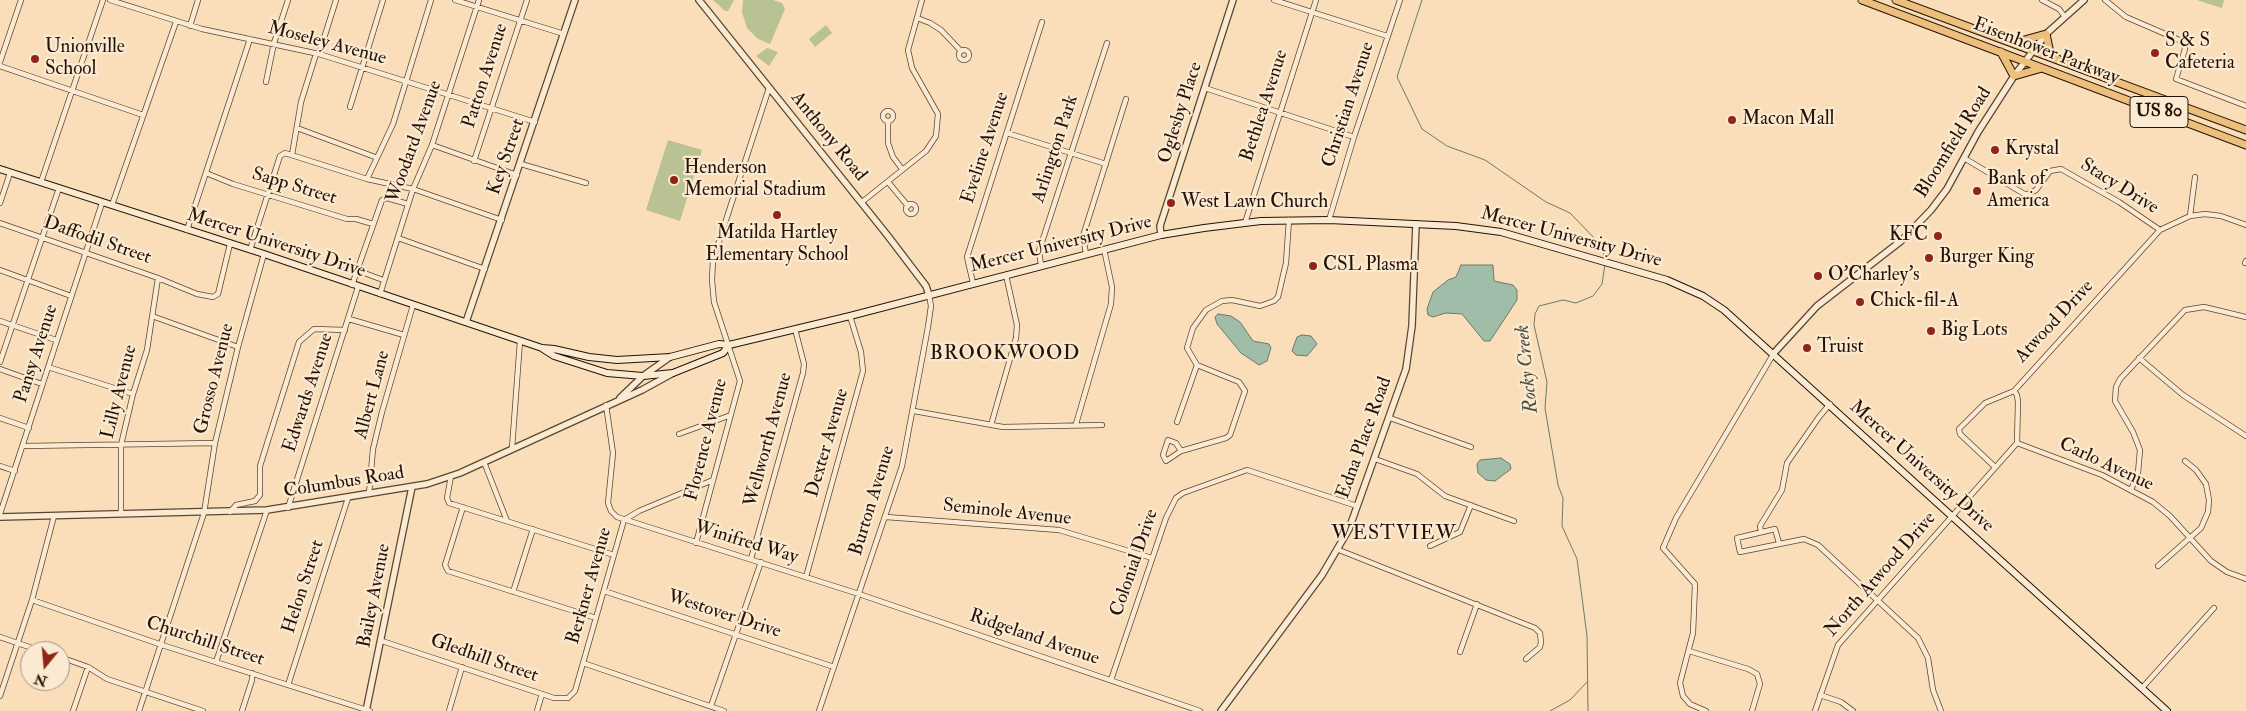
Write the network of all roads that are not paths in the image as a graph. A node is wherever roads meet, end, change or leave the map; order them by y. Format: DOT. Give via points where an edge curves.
graph roads {
  1 [pos="21,0"];
  2 [pos="103,0"];
  3 [pos="110,0"];
  4 [pos="129,0"];
  5 [pos="198,0"];
  6 [pos="288,0"];
  7 [pos="336,0"];
  8 [pos="383,0"];
  9 [pos="431,0"];
  10 [pos="455,0"];
  11 [pos="479,0"];
  12 [pos="527,0"];
  13 [pos="575,0"];
  14 [pos="700,0"];
  15 [pos="922,0"];
  16 [pos="1233,0"];
  17 [pos="1274,0"];
  18 [pos="1316,0"];
  19 [pos="1400,0"];
  20 [pos="1862,0"];
  21 [pos="1896,0"];
  22 [pos="2042,0"];
  23 [pos="2084,0"];
  24 [pos="2105,0"];
  25 [pos="127,6"];
  26 [pos="476,7"];
  27 [pos="1312,12"];
  28 [pos="2065,17"];
  29 [pos="917,18"];
  30 [pos="520,20"];
  31 [pos="176,22"];
  32 [pos="1042,22"];
  33 [pos="190,26"];
  34 [pos="564,34"];
  35 [pos="2046,34"];
  36 [pos="1388,36"];
  37 [pos="250,39"];
  38 [pos="2006,40"];
  39 [pos="274,43"];
  40 [pos="1107,43"];
  41 [pos="961,51"];
  42 [pos="2001,52"];
  43 [pos="2032,52"];
  44 [pos="318,54"];
  45 [pos="2025,61"];
  46 [pos="0,62"];
  47 [pos="2062,63"];
  48 [pos="0,66"];
  49 [pos="361,67"];
  50 [pos="2042,68"];
  51 [pos="2014,76"];
  52 [pos="266,82"];
  53 [pos="405,82"];
  54 [pos="769,88"];
  55 [pos="1205,88"];
  56 [pos="73,90"];
  57 [pos="448,95"];
  58 [pos="1126,99"];
  59 [pos="350,106"];
  60 [pos="2246,106"];
  61 [pos="491,108"];
  62 [pos="1279,113"];
  63 [pos="143,115"];
  64 [pos="888,121"];
  65 [pos="535,122"];
  66 [pos="298,128"];
  67 [pos="2246,130"];
  68 [pos="1007,133"];
  69 [pos="1354,137"];
  70 [pos="432,145"];
  71 [pos="2246,145"];
  72 [pos="1070,153"];
  73 [pos="292,155"];
  74 [pos="376,157"];
  75 [pos="1964,158"];
  76 [pos="474,161"];
  77 [pos="521,164"];
  78 [pos="1106,164"];
  79 [pos="0,169"];
  80 [pos="902,169"];
  81 [pos="10,172"];
  82 [pos="206,173"];
  83 [pos="517,175"];
  84 [pos="2195,177"];
  85 [pos="367,179"];
  86 [pos="41,182"];
  87 [pos="888,182"];
  88 [pos="586,183"];
  89 [pos="59,188"];
  90 [pos="413,189"];
  91 [pos="267,194"];
  92 [pos="102,202"];
  93 [pos="862,202"];
  94 [pos="0,203"];
  95 [pos="408,204"];
  96 [pos="112,205"];
  97 [pos="908,206"];
  98 [pos="2190,216"];
  99 [pos="502,220"];
  100 [pos="1289,220"];
  101 [pos="1329,220"];
  102 [pos="0,223"];
  103 [pos="1245,223"];
  104 [pos="373,224"];
  105 [pos="1416,224"];
  106 [pos="2246,225"];
  107 [pos="187,230"];
  108 [pos="2160,230"];
  109 [pos="1161,235"];
  110 [pos="40,238"];
  111 [pos="398,238"];
  112 [pos="230,244"];
  113 [pos="1104,249"];
  114 [pos="250,250"];
  115 [pos="86,252"];
  116 [pos="264,254"];
  117 [pos="1086,254"];
  118 [pos="343,265"];
  119 [pos="1041,265"];
  120 [pos="485,269"];
  121 [pos="0,270"];
  122 [pos="357,270"];
  123 [pos="1006,275"];
  124 [pos="158,278"];
  125 [pos="384,280"];
  126 [pos="26,281"];
  127 [pos="973,284"];
  128 [pos="355,286"];
  129 [pos="380,294"];
  130 [pos="929,295"];
  131 [pos="71,296"];
  132 [pos="413,305"];
  133 [pos="152,316"];
  134 [pos="850,316"];
  135 [pos="2246,317"];
  136 [pos="349,319"];
  137 [pos="0,321"];
  138 [pos="466,322"];
  139 [pos="12,325"];
  140 [pos="795,329"];
  141 [pos="345,330"];
  142 [pos="404,335"];
  143 [pos="56,340"];
  144 [pos="520,341"];
  145 [pos="729,345"];
  146 [pos="238,347"];
  147 [pos="542,348"];
  148 [pos="1774,353"];
  149 [pos="670,357"];
  150 [pos="2139,358"];
  151 [pos="0,362"];
  152 [pos="1197,365"];
  153 [pos="48,367"];
  154 [pos="0,370"];
  155 [pos="673,373"];
  156 [pos="643,376"];
  157 [pos="42,384"];
  158 [pos="2014,391"];
  159 [pos="133,394"];
  160 [pos="620,398"];
  161 [pos="1830,404"];
  162 [pos="606,405"];
  163 [pos="914,411"];
  164 [pos="732,415"];
  165 [pos="0,418"];
  166 [pos="1390,418"];
  167 [pos="1177,422"];
  168 [pos="1076,424"];
  169 [pos="1102,424"];
  170 [pos="991,425"];
  171 [pos="29,428"];
  172 [pos="680,434"];
  173 [pos="2246,436"];
  174 [pos="2017,442"];
  175 [pos="215,443"];
  176 [pos="121,445"];
  177 [pos="24,446"];
  178 [pos="1471,447"];
  179 [pos="512,448"];
  180 [pos="1181,451"];
  181 [pos="1376,458"];
  182 [pos="2185,460"];
  183 [pos="484,462"];
  184 [pos="0,466"];
  185 [pos="1995,467"];
  186 [pos="15,471"];
  187 [pos="451,476"];
  188 [pos="713,480"];
  189 [pos="412,487"];
  190 [pos="2130,490"];
  191 [pos="369,494"];
  192 [pos="348,498"];
  193 [pos="1471,505"];
  194 [pos="1357,506"];
  195 [pos="463,507"];
  196 [pos="288,508"];
  197 [pos="267,510"];
  198 [pos="230,512"];
  199 [pos="204,513"];
  200 [pos="121,514"];
  201 [pos="0,515"];
  202 [pos="54,516"];
  203 [pos="1952,516"];
  204 [pos="886,517"];
  205 [pos="624,520"];
  206 [pos="507,521"];
  207 [pos="1514,521"];
  208 [pos="533,529"];
  209 [pos="1761,532"];
  210 [pos="2190,538"];
  211 [pos="696,543"];
  212 [pos="1779,543"];
  213 [pos="1430,546"];
  214 [pos="1339,550"];
  215 [pos="614,555"];
  216 [pos="1152,558"];
  217 [pos="751,559"];
  218 [pos="761,562"];
  219 [pos="2158,566"];
  220 [pos="806,577"];
  221 [pos="2246,578"];
  222 [pos="604,591"];
  223 [pos="513,592"];
  224 [pos="859,594"];
  225 [pos="1877,599"];
  226 [pos="32,600"];
  227 [pos="1477,604"];
  228 [pos="2214,608"];
  229 [pos="596,618"];
  230 [pos="736,635"];
  231 [pos="0,637"];
  232 [pos="382,641"];
  233 [pos="18,643"];
  234 [pos="162,645"];
  235 [pos="1460,652"];
  236 [pos="1689,652"];
  237 [pos="1526,659"];
  238 [pos="70,661"];
  239 [pos="216,662"];
  240 [pos="583,663"];
  241 [pos="88,667"];
  242 [pos="462,667"];
  243 [pos="834,667"];
  244 [pos="252,673"];
  245 [pos="1111,680"];
  246 [pos="288,685"];
  247 [pos="2142,688"];
  248 [pos="146,692"];
  249 [pos="574,693"];
  250 [pos="542,694"];
  251 [pos="1820,695"];
  252 [pos="0,696"];
  253 [pos="711,706"];
  254 [pos="191,709"];
  255 [pos="73,711"];
  256 [pos="139,711"];
  257 [pos="203,711"];
  258 [pos="242,711"];
  259 [pos="367,711"];
  260 [pos="449,711"];
  261 [pos="537,711"];
  262 [pos="724,711"];
  263 [pos="819,711"];
  264 [pos="1200,711"];
  265 [pos="1221,711"];
  266 [pos="1706,711"];
  267 [pos="1752,711"];
  268 [pos="1815,711"];
  269 [pos="1853,711"];
  270 [pos="1941,711"];
  271 [pos="2167,711"];
  1 -- 46 [label="street"];
  2 -- 56 [label="street"];
  3 -- 25 [label="street, Moseley Avenue"];
  4 -- 25 [label="street"];
  5 -- 33 [label="street"];
  6 -- 39 [label="street"];
  7 -- 44 [label="street"];
  8 -- 49 [label="street"];
  9 -- 53 [label="street"];
  10 -- 26 [label="street"];
  11 -- 26 [label="street, Woodard Avenue"];
  12 -- 30 [label="street, Patton Avenue"];
  13 -- 34 [label="street, Key Street"];
  14 -- 54 [label="street, Anthony Road"];
  15 -- 29 [label="street"];
  16 -- 55 [label="street, Oglesby Place"];
  17 -- 27 [label="street"];
  18 -- 27 [label="street, Bethlea Avenue"];
  19 -- 36 [label="street, Christian Avenue"];
  20 -- 42 [label="main road, Eisenhower Parkway / US 80"];
  21 -- 38 [label="main road, Eisenhower Parkway / US 80"];
  22 -- 28 [label="street"];
  23 -- 28 [label="street, Bloomfield Road"];
  24 -- 60 [label="street" via="2126,17 2184,42 2176,79"];
  25 -- 31 [label="street, Moseley Avenue"];
  26 -- 30 [label="street"];
  26 -- 57 [label="street, Woodard Avenue"];
  27 -- 36 [label="street"];
  27 -- 62 [label="street, Bethlea Avenue"];
  28 -- 35 [label="street, Bloomfield Road"];
  29 -- 41 [label="street" via="941,30"];
  29 -- 80 [label="street" via="908,44 908,58 935,105 938,129 926,151"];
  30 -- 34 [label="street"];
  30 -- 61 [label="street, Patton Avenue"];
  31 -- 33 [label="street, Moseley Avenue"];
  31 -- 63 [label="street"];
  32 -- 68 [label="street, Eveline Avenue"];
  33 -- 37 [label="street, Moseley Avenue"];
  34 -- 65 [label="street, Key Street"];
  35 -- 38 [label="main road" via="2021,41"];
  35 -- 43 [label="street, Bloomfield Road"];
  35 -- 47 [label="main road" via="2050,53"];
  36 -- 69 [label="street, Christian Avenue"];
  37 -- 39 [label="street, Moseley Avenue"];
  37 -- 82 [label="street"];
  38 -- 43 [label="main road, Eisenhower Parkway / US 80"];
  39 -- 44 [label="street, Moseley Avenue"];
  39 -- 52 [label="street"];
  40 -- 72 [label="street, Arlington Park"];
  42 -- 45 [label="main road, Eisenhower Parkway / US 80"];
  42 -- 51 [label="main road"];
  43 -- 45 [label="street, Bloomfield Road"];
  43 -- 47 [label="main road, Eisenhower Parkway / US 80"];
  44 -- 49 [label="street, Moseley Avenue"];
  44 -- 66 [label="street" via="301,102"];
  45 -- 50 [label="main road, Eisenhower Parkway / US 80"];
  45 -- 51 [label="street, Bloomfield Road"];
  47 -- 67 [label="main road, Eisenhower Parkway / US 80"];
  48 -- 56 [label="street"];
  49 -- 53 [label="street, Moseley Avenue"];
  49 -- 59 [label="street"];
  50 -- 51 [label="main road"];
  50 -- 71 [label="main road, Eisenhower Parkway / US 80"];
  51 -- 75 [label="street, Bloomfield Road"];
  53 -- 57 [label="street, Moseley Avenue"];
  53 -- 74 [label="street" via="393,124"];
  54 -- 93 [label="street, Anthony Road"];
  54 -- 145 [label="street, Florence Avenue" via="713,260 714,302"];
  55 -- 62 [label="street"];
  55 -- 109 [label="street, Oglesby Place" via="1160,226"];
  56 -- 63 [label="street"];
  56 -- 86 [label="street"];
  57 -- 61 [label="street, Moseley Avenue"];
  57 -- 70 [label="street, Woodard Avenue"];
  58 -- 78 [label="street"];
  61 -- 65 [label="street, Moseley Avenue"];
  61 -- 76 [label="street, Patton Avenue"];
  62 -- 69 [label="street"];
  62 -- 103 [label="street, Bethlea Avenue"];
  63 -- 96 [label="street"];
  64 -- 80 [label="street" via="888,144"];
  65 -- 77 [label="street, Key Street"];
  66 -- 73 [label="street"];
  66 -- 74 [label="street"];
  68 -- 72 [label="street"];
  68 -- 127 [label="street, Eveline Avenue" via="967,257"];
  69 -- 101 [label="street, Christian Avenue"];
  70 -- 76 [label="street"];
  70 -- 90 [label="street, Woodard Avenue"];
  72 -- 78 [label="street"];
  72 -- 119 [label="street, Arlington Park" via="1039,252"];
  73 -- 85 [label="street"];
  73 -- 91 [label="street" via="282,154"];
  74 -- 85 [label="street"];
  75 -- 108 [label="street, Stacy Drive" via="2026,195 2036,190 2050,171 2061,169"];
  75 -- 148 [label="street, Bloomfield Road" via="1943,194 1913,230 1817,306"];
  76 -- 83 [label="street"];
  77 -- 83 [label="street, Key Street"];
  77 -- 88 [label="street"];
  78 -- 117 [label="street" via="1082,239"];
  79 -- 81 [label="main road, Mercer University Drive"];
  80 -- 87 [label="street"];
  81 -- 86 [label="main road, Mercer University Drive"];
  81 -- 94 [label="street"];
  82 -- 91 [label="street, Sapp Street"];
  82 -- 107 [label="street"];
  83 -- 99 [label="street, Key Street"];
  84 -- 98 [label="street"];
  85 -- 90 [label="street"];
  86 -- 89 [label="main road, Mercer University Drive"];
  87 -- 93 [label="street"];
  87 -- 97 [label="street"];
  89 -- 92 [label="main road, Mercer University Drive"];
  89 -- 110 [label="street"];
  90 -- 95 [label="street, Woodard Avenue"];
  90 -- 99 [label="street"];
  91 -- 104 [label="street, Sapp Street"];
  91 -- 114 [label="street"];
  92 -- 96 [label="main road, Mercer University Drive"];
  92 -- 115 [label="street, Pansy Avenue"];
  93 -- 130 [label="street, Anthony Road" via="926,286"];
  95 -- 104 [label="street, Edwards Avenue" via="385,198"];
  95 -- 111 [label="street, Woodard Avenue"];
  96 -- 107 [label="main road, Mercer University Drive"];
  98 -- 106 [label="street, Atwood Drive" via="2221,216"];
  98 -- 108 [label="street, Atwood Drive"];
  99 -- 120 [label="street, Key Street"];
  100 -- 101 [label="main road, Mercer University Drive"];
  100 -- 103 [label="main road, Mercer University Drive"];
  100 -- 152 [label="street" via="1288,249 1278,297 1265,306 1227,300 1206,310 1196,321 1188,342 1189,353"];
  101 -- 105 [label="main road, Mercer University Drive"];
  102 -- 110 [label="street, Daffodil Street"];
  103 -- 109 [label="main road, Mercer University Drive"];
  104 -- 122 [label="street, Edwards Avenue"];
  105 -- 148 [label="main road, Mercer University Drive" via="1488,229 1667,280 1703,296 1734,317"];
  105 -- 166 [label="street, Edna Place Road" via="1408,356"];
  107 -- 112 [label="main road, Mercer University Drive"];
  108 -- 158 [label="street, Atwood Drive"];
  109 -- 113 [label="main road, Mercer University Drive"];
  110 -- 115 [label="street, Daffodil Street"];
  110 -- 126 [label="street"];
  111 -- 120 [label="street"];
  111 -- 125 [label="street, Woodard Avenue"];
  112 -- 114 [label="main road, Mercer University Drive"];
  112 -- 124 [label="street, Daffodil Street" via="216,297"];
  113 -- 117 [label="main road, Mercer University Drive"];
  113 -- 168 [label="street" via="1112,287 1111,304"];
  114 -- 116 [label="main road, Mercer University Drive"];
  115 -- 124 [label="street, Daffodil Street"];
  115 -- 131 [label="street, Pansy Avenue"];
  116 -- 128 [label="main road, Mercer University Drive"];
  116 -- 146 [label="street, Grosso Avenue"];
  117 -- 119 [label="main road, Mercer University Drive"];
  118 -- 122 [label="street"];
  119 -- 123 [label="main road, Mercer University Drive"];
  120 -- 138 [label="street, Key Street"];
  121 -- 126 [label="street"];
  122 -- 125 [label="street"];
  122 -- 128 [label="street, Edwards Avenue"];
  123 -- 127 [label="main road, Mercer University Drive"];
  123 -- 170 [label="street" via="1017,325 1016,338"];
  124 -- 133 [label="street, Lilly Avenue"];
  125 -- 129 [label="street, Woodard Avenue"];
  126 -- 131 [label="street"];
  126 -- 139 [label="street"];
  127 -- 130 [label="main road, Mercer University Drive"];
  128 -- 129 [label="main road, Mercer University Drive"];
  128 -- 136 [label="street, Edwards Avenue"];
  129 -- 132 [label="main road, Mercer University Drive"];
  130 -- 134 [label="main road, Mercer University Drive"];
  130 -- 163 [label="street, Burton Avenue" via="931,306"];
  131 -- 143 [label="street, Pansy Avenue"];
  132 -- 138 [label="main road, Mercer University Drive"];
  132 -- 142 [label="street, Albert Lane"];
  133 -- 146 [label="street"];
  133 -- 159 [label="street, Lilly Avenue" via="147,350"];
  134 -- 140 [label="main road, Mercer University Drive"];
  134 -- 220 [label="street, Dexter Avenue" via="864,370"];
  135 -- 150 [label="street" via="2204,307 2185,310"];
  136 -- 141 [label="street, Edwards Avenue"];
  136 -- 142 [label="street"];
  137 -- 139 [label="street"];
  138 -- 144 [label="main road, Mercer University Drive"];
  139 -- 143 [label="street"];
  139 -- 151 [label="street"];
  140 -- 145 [label="main road, Mercer University Drive"];
  140 -- 217 [label="street, Wellworth Avenue" via="804,364 803,373"];
  141 -- 196 [label="street, Edwards Avenue"];
  141 -- 198 [label="street" via="314,329 299,342 262,460 260,495 255,501 236,505"];
  142 -- 191 [label="street, Albert Lane" via="373,449"];
  143 -- 153 [label="street, Pansy Avenue"];
  144 -- 147 [label="main road, Mercer University Drive"];
  144 -- 179 [label="street"];
  145 -- 149 [label="main road, Mercer University Drive" via="718,344"];
  145 -- 155 [label="main road, Mercer University Drive" via="723,353"];
  145 -- 164 [label="street, Florence Avenue" via="740,381"];
  146 -- 175 [label="street, Grosso Avenue"];
  147 -- 149 [label="main road, Mercer University Drive" via="608,360"];
  147 -- 156 [label="main road, Mercer University Drive" via="554,356 607,373"];
  148 -- 161 [label="main road, Mercer University Drive"];
  148 -- 236 [label="street" via="1665,540 1663,548 1667,554 1695,584"];
  149 -- 156 [label="street, Columbus Road"];
  150 -- 173 [label="street" via="2183,395"];
  150 -- 190 [label="street" via="2120,379 2115,392 2118,406 2140,450 2140,466"];
  152 -- 167 [label="street"];
  152 -- 180 [label="street" via="1239,382 1245,391 1230,435"];
  153 -- 157 [label="street, Pansy Avenue"];
  153 -- 159 [label="street"];
  154 -- 157 [label="street"];
  155 -- 156 [label="main road, Mercer University Drive"];
  155 -- 160 [label="street, Columbus Road"];
  156 -- 160 [label="street, Columbus Road"];
  157 -- 171 [label="street, Pansy Avenue"];
  158 -- 174 [label="street, Atwood Drive" via="2018,402"];
  158 -- 185 [label="street" via="1985,403 1959,429 1960,434"];
  159 -- 176 [label="street, Lilly Avenue"];
  160 -- 162 [label="street, Columbus Road"];
  161 -- 203 [label="main road, Mercer University Drive"];
  161 -- 209 [label="street" via="1787,463 1782,490 1760,526"];
  162 -- 179 [label="street, Columbus Road"];
  162 -- 205 [label="street, Berkner Avenue" via="613,452 608,503 614,515"];
  163 -- 170 [label="street"];
  163 -- 204 [label="street, Burton Avenue"];
  164 -- 172 [label="street"];
  164 -- 188 [label="street, Florence Avenue"];
  165 -- 171 [label="street"];
  166 -- 178 [label="street"];
  166 -- 181 [label="street, Edna Place Road"];
  168 -- 169 [label="street"];
  168 -- 170 [label="street"];
  171 -- 177 [label="street, Pansy Avenue"];
  174 -- 185 [label="street"];
  174 -- 190 [label="street, Carlo Avenue"];
  175 -- 176 [label="street"];
  175 -- 199 [label="street, Grosso Avenue"];
  176 -- 177 [label="street"];
  176 -- 200 [label="street, Lilly Avenue"];
  177 -- 186 [label="street, Pansy Avenue"];
  179 -- 183 [label="street, Columbus Road"];
  180 -- 180 [label="street" via="1176,442 1168,440 1163,459 1169,460"];
  181 -- 193 [label="street" via="1417,474 1440,493"];
  181 -- 194 [label="street, Edna Place Road"];
  182 -- 210 [label="street" via="2203,478 2209,500 2204,522"];
  183 -- 187 [label="street, Columbus Road"];
  183 -- 206 [label="street"];
  184 -- 186 [label="street"];
  185 -- 203 [label="street"];
  186 -- 201 [label="street, Pansy Avenue"];
  187 -- 189 [label="street, Columbus Road"];
  187 -- 195 [label="street" via="447,500"];
  188 -- 205 [label="street"];
  188 -- 211 [label="street, Florence Avenue"];
  189 -- 191 [label="street, Columbus Road"];
  189 -- 232 [label="street, Bailey Avenue"];
  190 -- 210 [label="street, Carlo Avenue" via="2159,506"];
  191 -- 192 [label="street, Columbus Road"];
  192 -- 196 [label="street, Columbus Road"];
  192 -- 246 [label="street, Helon Street"];
  193 -- 207 [label="street"];
  193 -- 213 [label="street" via="1460,532"];
  194 -- 214 [label="street, Edna Place Road"];
  194 -- 216 [label="street, Colonial Drive" via="1247,470 1191,489 1176,498"];
  195 -- 206 [label="street"];
  195 -- 223 [label="street" via="445,568"];
  196 -- 197 [label="street, Columbus Road"];
  197 -- 198 [label="street, Columbus Road"];
  197 -- 239 [label="street"];
  198 -- 199 [label="street, Columbus Road"];
  199 -- 200 [label="street, Columbus Road"];
  199 -- 234 [label="street, Grosso Avenue"];
  200 -- 202 [label="street, Columbus Road"];
  201 -- 202 [label="street, Columbus Road"];
  202 -- 226 [label="street"];
  203 -- 225 [label="street, North Atwood Drive"];
  203 -- 247 [label="main road, Mercer University Drive"];
  204 -- 216 [label="street, Seminole Avenue" via="1059,530"];
  204 -- 224 [label="street, Burton Avenue"];
  205 -- 211 [label="street, Winifred Way"];
  205 -- 215 [label="street, Berkner Avenue"];
  206 -- 208 [label="street"];
  208 -- 215 [label="street"];
  208 -- 223 [label="street"];
  209 -- 212 [label="street" via="1776,529"];
  209 -- 212 [label="street" via="1737,538 1740,552"];
  210 -- 219 [label="street"];
  210 -- 221 [label="street, Carlo Avenue" via="2218,566"];
  211 -- 217 [label="street, Winifred Way"];
  212 -- 225 [label="street" via="1804,539 1818,545"];
  214 -- 227 [label="street"];
  214 -- 265 [label="street, Edna Place Road"];
  215 -- 222 [label="street, Berkner Avenue"];
  216 -- 245 [label="street, Colonial Drive"];
  217 -- 218 [label="street, Winifred Way"];
  218 -- 220 [label="street, Winifred Way"];
  218 -- 230 [label="street"];
  220 -- 224 [label="street, Winifred Way"];
  222 -- 229 [label="street, Berkner Avenue"];
  222 -- 230 [label="street, Westover Drive"];
  223 -- 229 [label="street"];
  224 -- 243 [label="street, Burton Avenue"];
  224 -- 245 [label="street, Ridgeland Avenue"];
  225 -- 251 [label="street, North Atwood Drive" via="1838,645"];
  225 -- 270 [label="street" via="1910,629 1924,647"];
  226 -- 233 [label="street"];
  226 -- 234 [label="street, Churchill Street"];
  227 -- 235 [label="street"];
  227 -- 237 [label="street" via="1530,625 1540,633 1540,647"];
  228 -- 247 [label="street"];
  229 -- 240 [label="street, Berkner Avenue"];
  230 -- 243 [label="street, Westover Drive"];
  230 -- 253 [label="street"];
  231 -- 233 [label="street"];
  232 -- 242 [label="street, Gledhill Street"];
  232 -- 259 [label="street, Bailey Avenue"];
  233 -- 252 [label="street"];
  234 -- 239 [label="street, Churchill Street"];
  234 -- 248 [label="street, Grosso Avenue"];
  236 -- 266 [label="street" via="1680,683 1683,696 1690,704"];
  236 -- 267 [label="street" via="1757,674 1760,684"];
  238 -- 241 [label="street"];
  239 -- 244 [label="street, Churchill Street"];
  240 -- 249 [label="street, Berkner Avenue"];
  240 -- 253 [label="street"];
  241 -- 248 [label="street" via="107,679"];
  241 -- 255 [label="street"];
  242 -- 250 [label="street, Gledhill Street"];
  242 -- 260 [label="street"];
  243 -- 263 [label="street, Burton Avenue"];
  244 -- 246 [label="street, Churchill Street"];
  244 -- 258 [label="street"];
  245 -- 264 [label="street, Ridgeland Avenue"];
  246 -- 259 [label="street, Churchill Street"];
  247 -- 271 [label="main road, Mercer University Drive"];
  248 -- 254 [label="street"];
  248 -- 256 [label="street, Grosso Avenue"];
  249 -- 250 [label="street, Gledhill Street" via="564,700"];
  250 -- 261 [label="street"];
  251 -- 268 [label="street, North Atwood Drive"];
  251 -- 269 [label="street" via="1841,702"];
  253 -- 262 [label="street"];
  254 -- 257 [label="street"];
}
